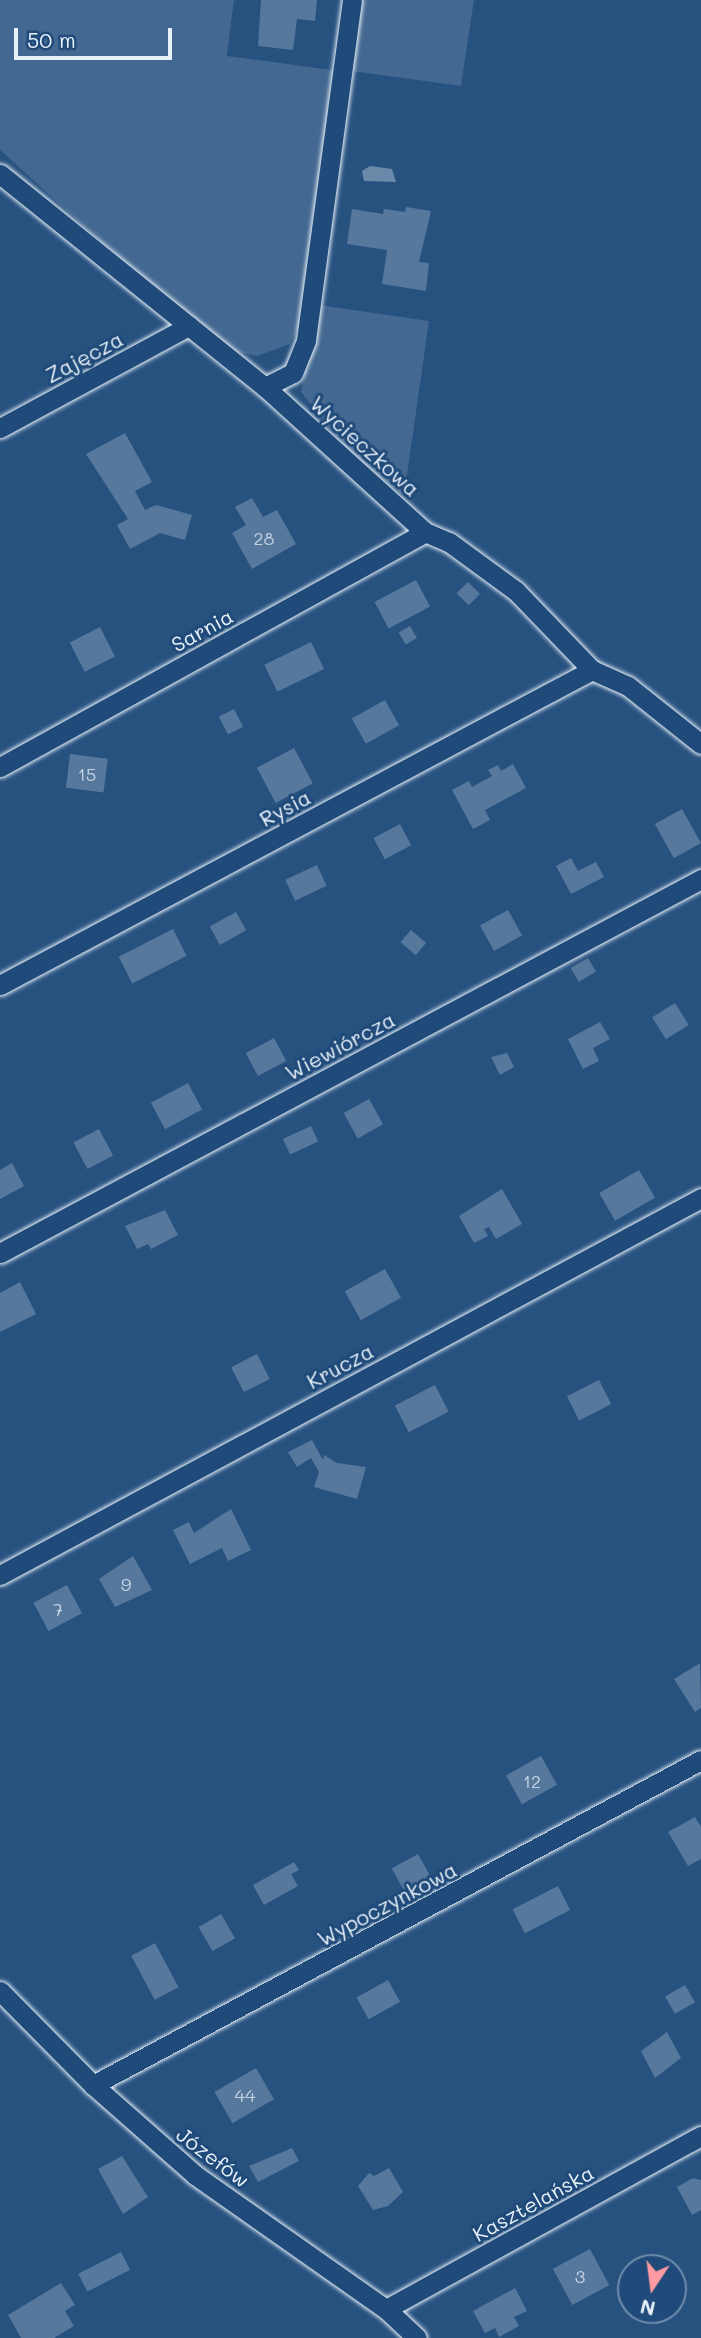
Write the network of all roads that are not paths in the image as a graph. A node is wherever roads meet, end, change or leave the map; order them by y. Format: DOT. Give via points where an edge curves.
graph roads {
  1 [pos="352,0"];
  2 [pos="3,181"];
  3 [pos="190,326"];
  4 [pos="265,387"];
  5 [pos="0,428"];
  6 [pos="425,532"];
  7 [pos="592,670"];
  8 [pos="701,744"];
  9 [pos="0,767"];
  10 [pos="701,879"];
  11 [pos="0,985"];
  12 [pos="701,1198"];
  13 [pos="0,1253"];
  14 [pos="0,1575"];
  15 [pos="701,1760"];
  16 [pos="0,1991"];
  17 [pos="93,2085"];
  18 [pos="701,2136"];
  19 [pos="386,2309"];
  20 [pos="417,2338"];
  1 -- 4 [label="street" via="306,340 293,373"];
  2 -- 3 [label="street, Wycieczkowa"];
  3 -- 4 [label="street, Wycieczkowa"];
  3 -- 5 [label="street, Zajęcza"];
  4 -- 6 [label="street, Wycieczkowa"];
  6 -- 7 [label="street, Wycieczkowa" via="449,542 516,591"];
  6 -- 9 [label="street, Sarnia"];
  7 -- 8 [label="street, Wycieczkowa" via="628,686"];
  7 -- 11 [label="street, Rysia"];
  10 -- 13 [label="street, Wiewiórcza"];
  12 -- 14 [label="street, Krucza"];
  15 -- 17 [label="street, Wypoczynkowa"];
  16 -- 17 [label="street, Józefów"];
  17 -- 19 [label="street, Józefów" via="195,2175"];
  18 -- 19 [label="street, Kasztelańska"];
  19 -- 20 [label="street, Józefów"];
}
